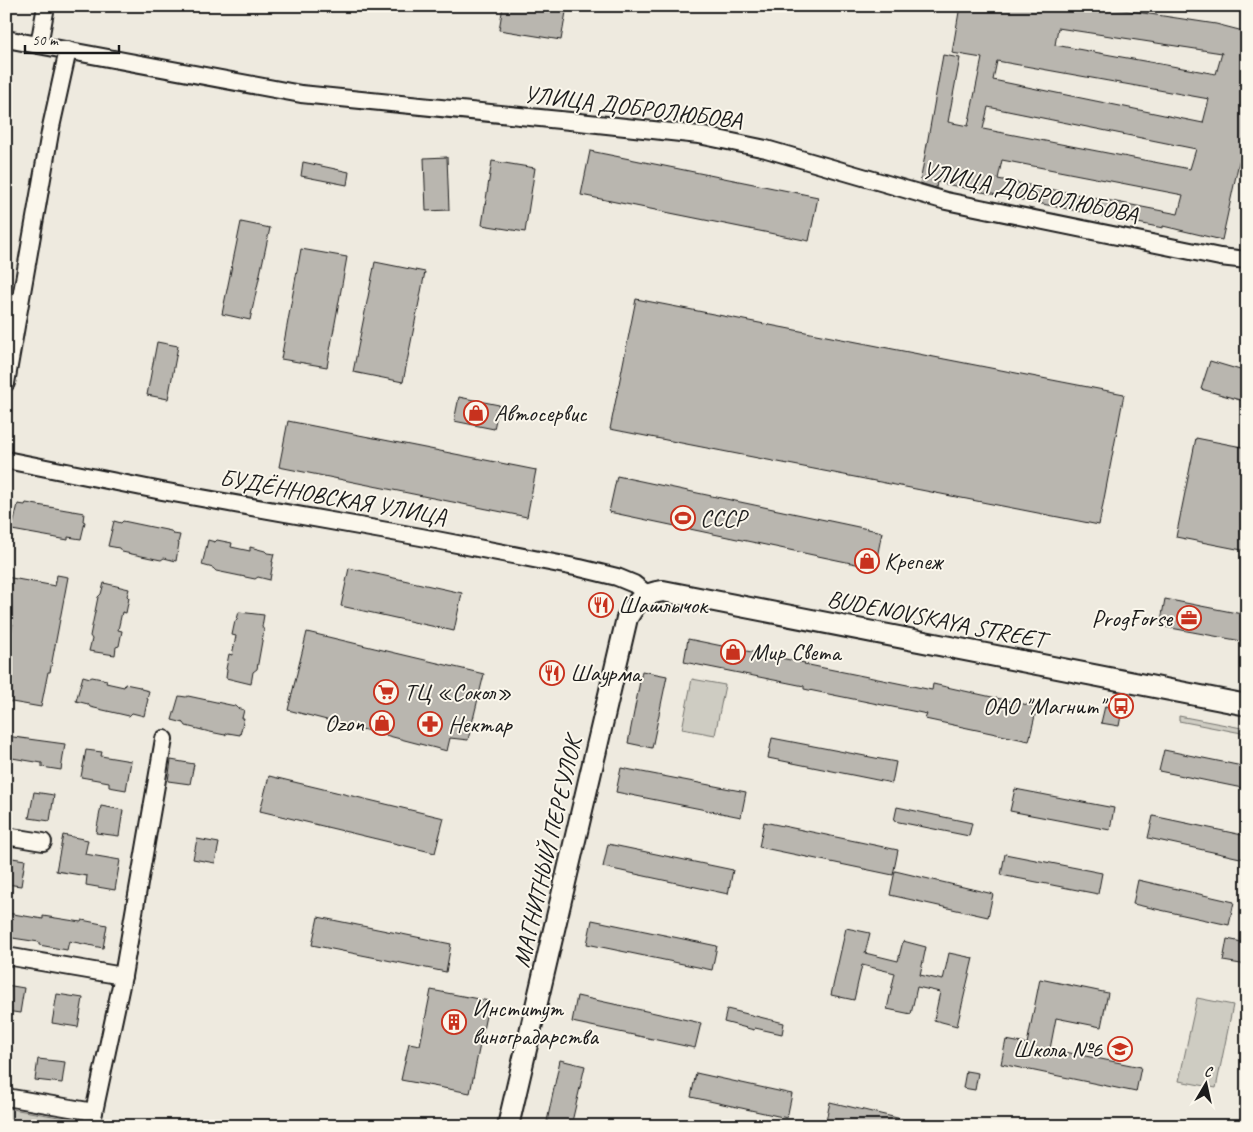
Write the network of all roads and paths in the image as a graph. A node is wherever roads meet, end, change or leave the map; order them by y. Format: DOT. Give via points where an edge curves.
graph roads {
  1 [pos="46,6"];
  2 [pos="6,39"];
  3 [pos="40,45"];
  4 [pos="68,50"];
  5 [pos="1247,260"];
  6 [pos="6,384"];
  7 [pos="6,460"];
  8 [pos="646,594"];
  9 [pos="1247,705"];
  10 [pos="164,739"];
  11 [pos="6,836"];
  12 [pos="43,842"];
  13 [pos="6,956"];
  14 [pos="123,976"];
  15 [pos="6,1097"];
  16 [pos="92,1119"];
  17 [pos="508,1126"];
  1 -- 3 [label="street"];
  2 -- 3 [label="street, УЛИЦА ДОБРОЛЮБОВА"];
  3 -- 4 [label="street, УЛИЦА ДОБРОЛЮБОВА"];
  4 -- 5 [label="street, УЛИЦА ДОБРОЛЮБОВА" via="301,94 699,135 766,149 946,201"];
  4 -- 6 [label="street" via="51,127"];
  7 -- 8 [label="street, БУДЁННОВСКАЯ УЛИЦА" via="580,568 617,577 634,584"];
  8 -- 9 [label="main road, BUDENOVSKAYA STREET" via="663,590"];
  8 -- 17 [label="main road, МАГНИТНЫЙ ПЕРЕУЛОК" via="636,602 627,618"];
  10 -- 14 [label="street"];
  11 -- 12 [label="street"];
  13 -- 14 [label="street"];
  14 -- 16 [label="street"];
  15 -- 16 [label="street"];
}
